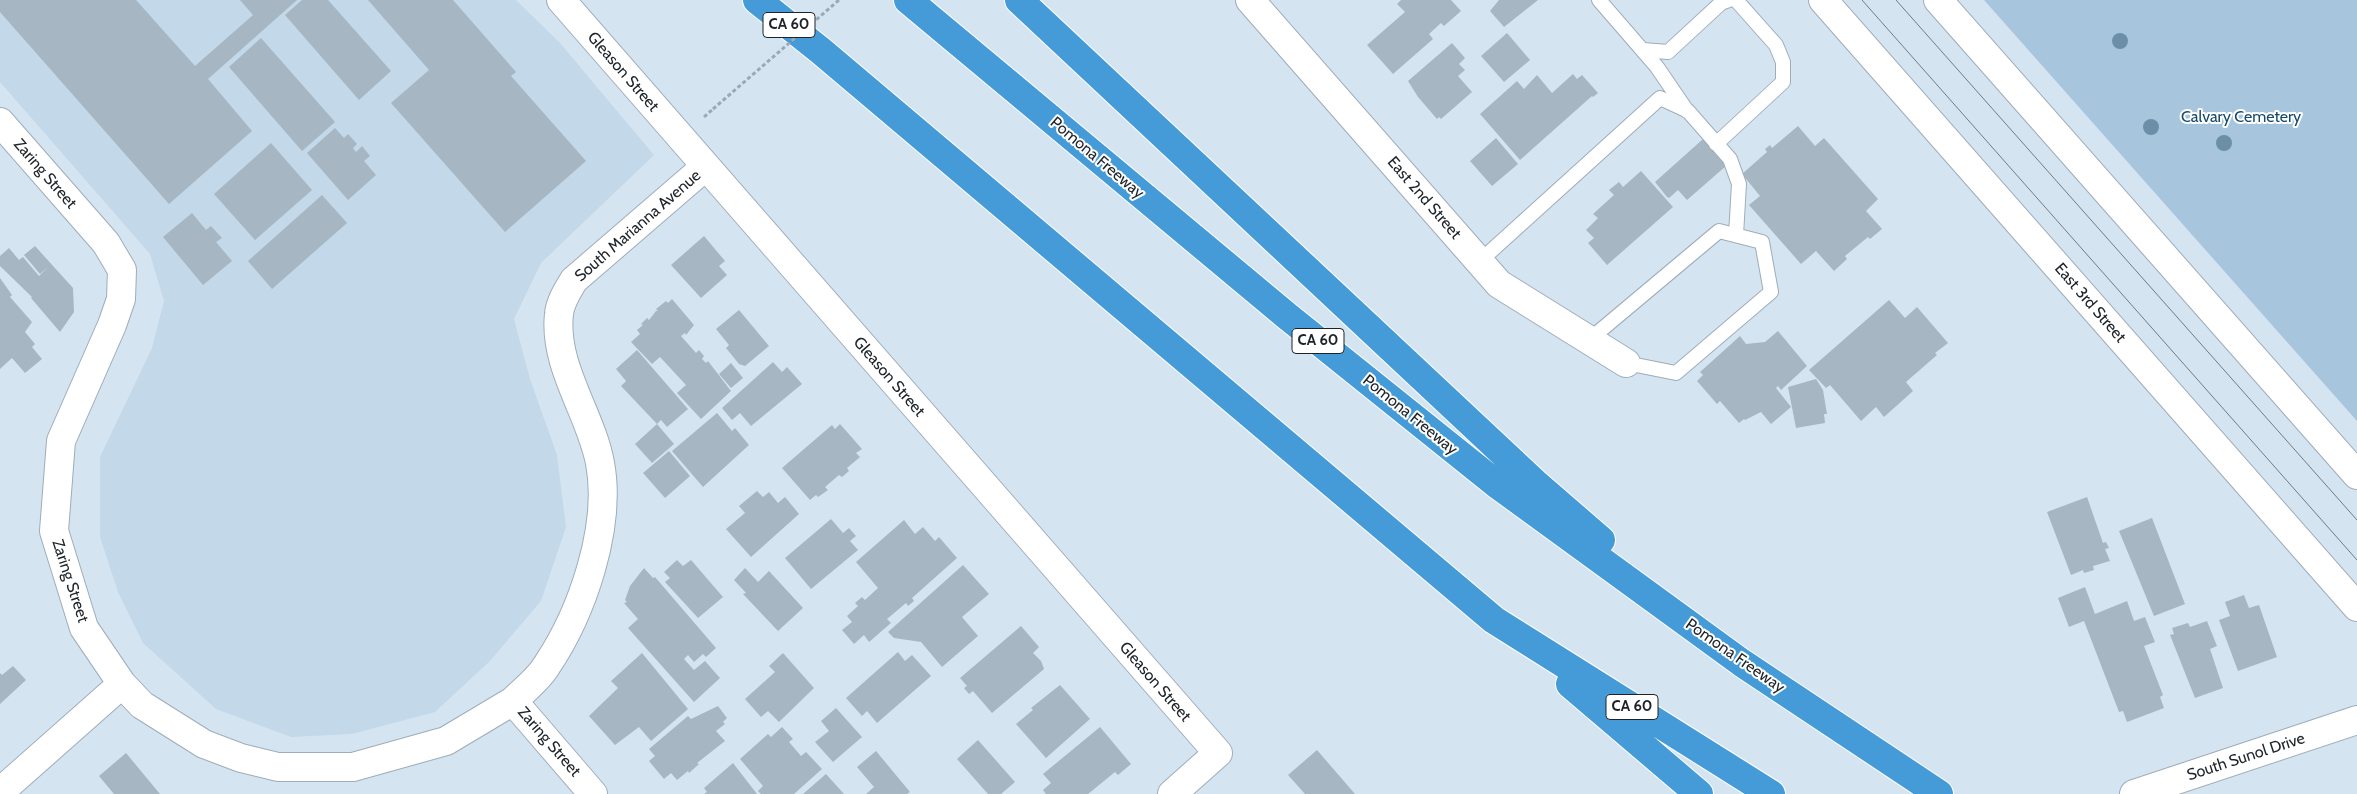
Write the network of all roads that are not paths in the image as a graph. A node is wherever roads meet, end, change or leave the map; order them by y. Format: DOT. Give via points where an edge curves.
graph roads {
  1 [pos="561,0"];
  2 [pos="750,0"];
  3 [pos="757,0"];
  4 [pos="908,0"];
  5 [pos="1019,0"];
  6 [pos="1250,0"];
  7 [pos="1599,0"];
  8 [pos="1729,0"];
  9 [pos="1736,0"];
  10 [pos="1823,0"];
  11 [pos="1938,0"];
  12 [pos="821,50"];
  13 [pos="1643,50"];
  14 [pos="1688,111"];
  15 [pos="0,122"];
  16 [pos="1716,144"];
  17 [pos="705,166"];
  18 [pos="1736,235"];
  19 [pos="1480,261"];
  20 [pos="1589,340"];
  21 [pos="1626,363"];
  22 [pos="2357,475"];
  23 [pos="2357,607"];
  24 [pos="1494,620"];
  25 [pos="1742,662"];
  26 [pos="122,684"];
  27 [pos="513,701"];
  28 [pos="2357,720"];
  29 [pos="0,792"];
  30 [pos="593,794"];
  31 [pos="1172,794"];
  32 [pos="1699,794"];
  33 [pos="1771,794"];
  34 [pos="1939,794"];
  35 [pos="2134,794"];
  1 -- 17 [label="street, Gleason Street"];
  2 -- 12 [label="highway"];
  3 -- 12 [label="highway, CA 60"];
  4 -- 25 [label="highway, Pomona Freeway / CA 60" via="1287,316 1499,486"];
  5 -- 25 [label="highway" via="1534,482"];
  6 -- 19 [label="street, East 2nd Street"];
  7 -- 13 [label="lane"];
  8 -- 13 [label="lane" via="1721,2 1668,52"];
  9 -- 16 [label="lane" via="1776,45 1783,62 1783,82"];
  10 -- 23 [label="street, East 3rd Street"];
  11 -- 22 [label="street"];
  12 -- 24 [label="highway, CA 60"];
  13 -- 14 [label="lane"];
  14 -- 16 [label="lane"];
  14 -- 19 [label="lane" via="1660,98"];
  15 -- 26 [label="street, Zaring Street" via="106,243 122,270 121,299 112,325 61,441 54,531 84,628"];
  16 -- 18 [label="lane" via="1730,159 1739,184"];
  17 -- 27 [label="street, South Marianna Avenue" via="574,280 564,298 559,314 560,336 566,364 600,464 603,501 590,570 567,631 546,667"];
  17 -- 31 [label="street, Gleason Street" via="1218,753"];
  18 -- 20 [label="lane" via="1719,231"];
  18 -- 21 [label="lane" via="1762,242 1771,292 1676,373"];
  19 -- 20 [label="street, East 2nd Street" via="1499,284"];
  20 -- 21 [label="street, East 2nd Street"];
  24 -- 32 [label="highway"];
  24 -- 33 [label="highway, CA 60"];
  25 -- 34 [label="highway, Pomona Freeway / CA 60"];
  26 -- 27 [label="street, Zaring Street" via="142,705 204,744 278,767 353,768 446,741"];
  26 -- 29 [label="street"];
  27 -- 30 [label="street, Zaring Street"];
  28 -- 35 [label="street, South Sunol Drive"];
}
